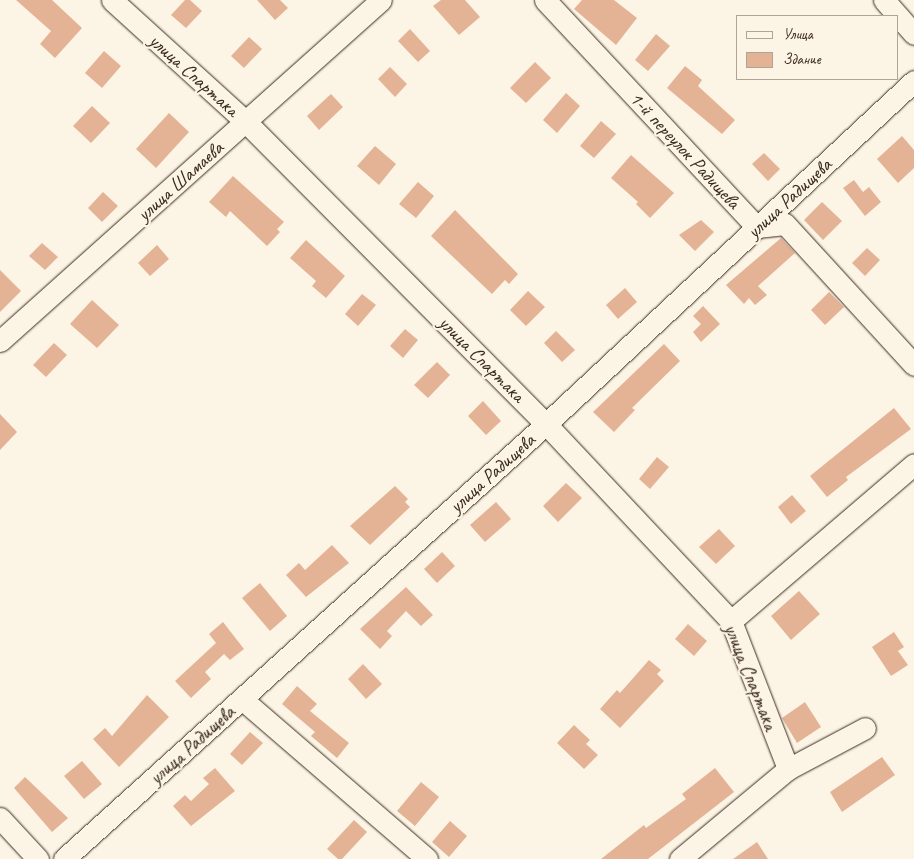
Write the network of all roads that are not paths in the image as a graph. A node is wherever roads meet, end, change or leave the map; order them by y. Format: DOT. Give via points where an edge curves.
graph roads {
  1 [pos="112,0"];
  2 [pos="381,0"];
  3 [pos="544,0"];
  4 [pos="884,0"];
  5 [pos="897,15"];
  6 [pos="899,17"];
  7 [pos="914,34"];
  8 [pos="914,82"];
  9 [pos="246,122"];
  10 [pos="757,228"];
  11 [pos="0,341"];
  12 [pos="914,365"];
  13 [pos="546,424"];
  14 [pos="914,464"];
  15 [pos="731,621"];
  16 [pos="243,700"];
  17 [pos="864,728"];
  18 [pos="788,769"];
  19 [pos="0,818"];
  20 [pos="38,859"];
  21 [pos="64,859"];
  22 [pos="427,859"];
  23 [pos="680,859"];
  1 -- 9 [label="street, улица Спартака"];
  2 -- 9 [label="street, улица Шамаева"];
  3 -- 10 [label="street, 1-й переулок Радищева"];
  4 -- 5 [label="street"];
  6 -- 7 [label="street"];
  8 -- 10 [label="street, улица Радищева"];
  9 -- 11 [label="street, улица Шамаева"];
  9 -- 13 [label="street, улица Спартака"];
  10 -- 12 [label="street, 1-й переулок Радищева" via="785,224"];
  10 -- 13 [label="street, улица Радищева"];
  13 -- 15 [label="street, улица Спартака"];
  13 -- 16 [label="street, улица Радищева"];
  14 -- 15 [label="street"];
  15 -- 18 [label="street, улица Спартака"];
  16 -- 21 [label="street, улица Радищева"];
  16 -- 22 [label="street"];
  17 -- 18 [label="street"];
  18 -- 23 [label="street"];
  19 -- 20 [label="street"];
}
